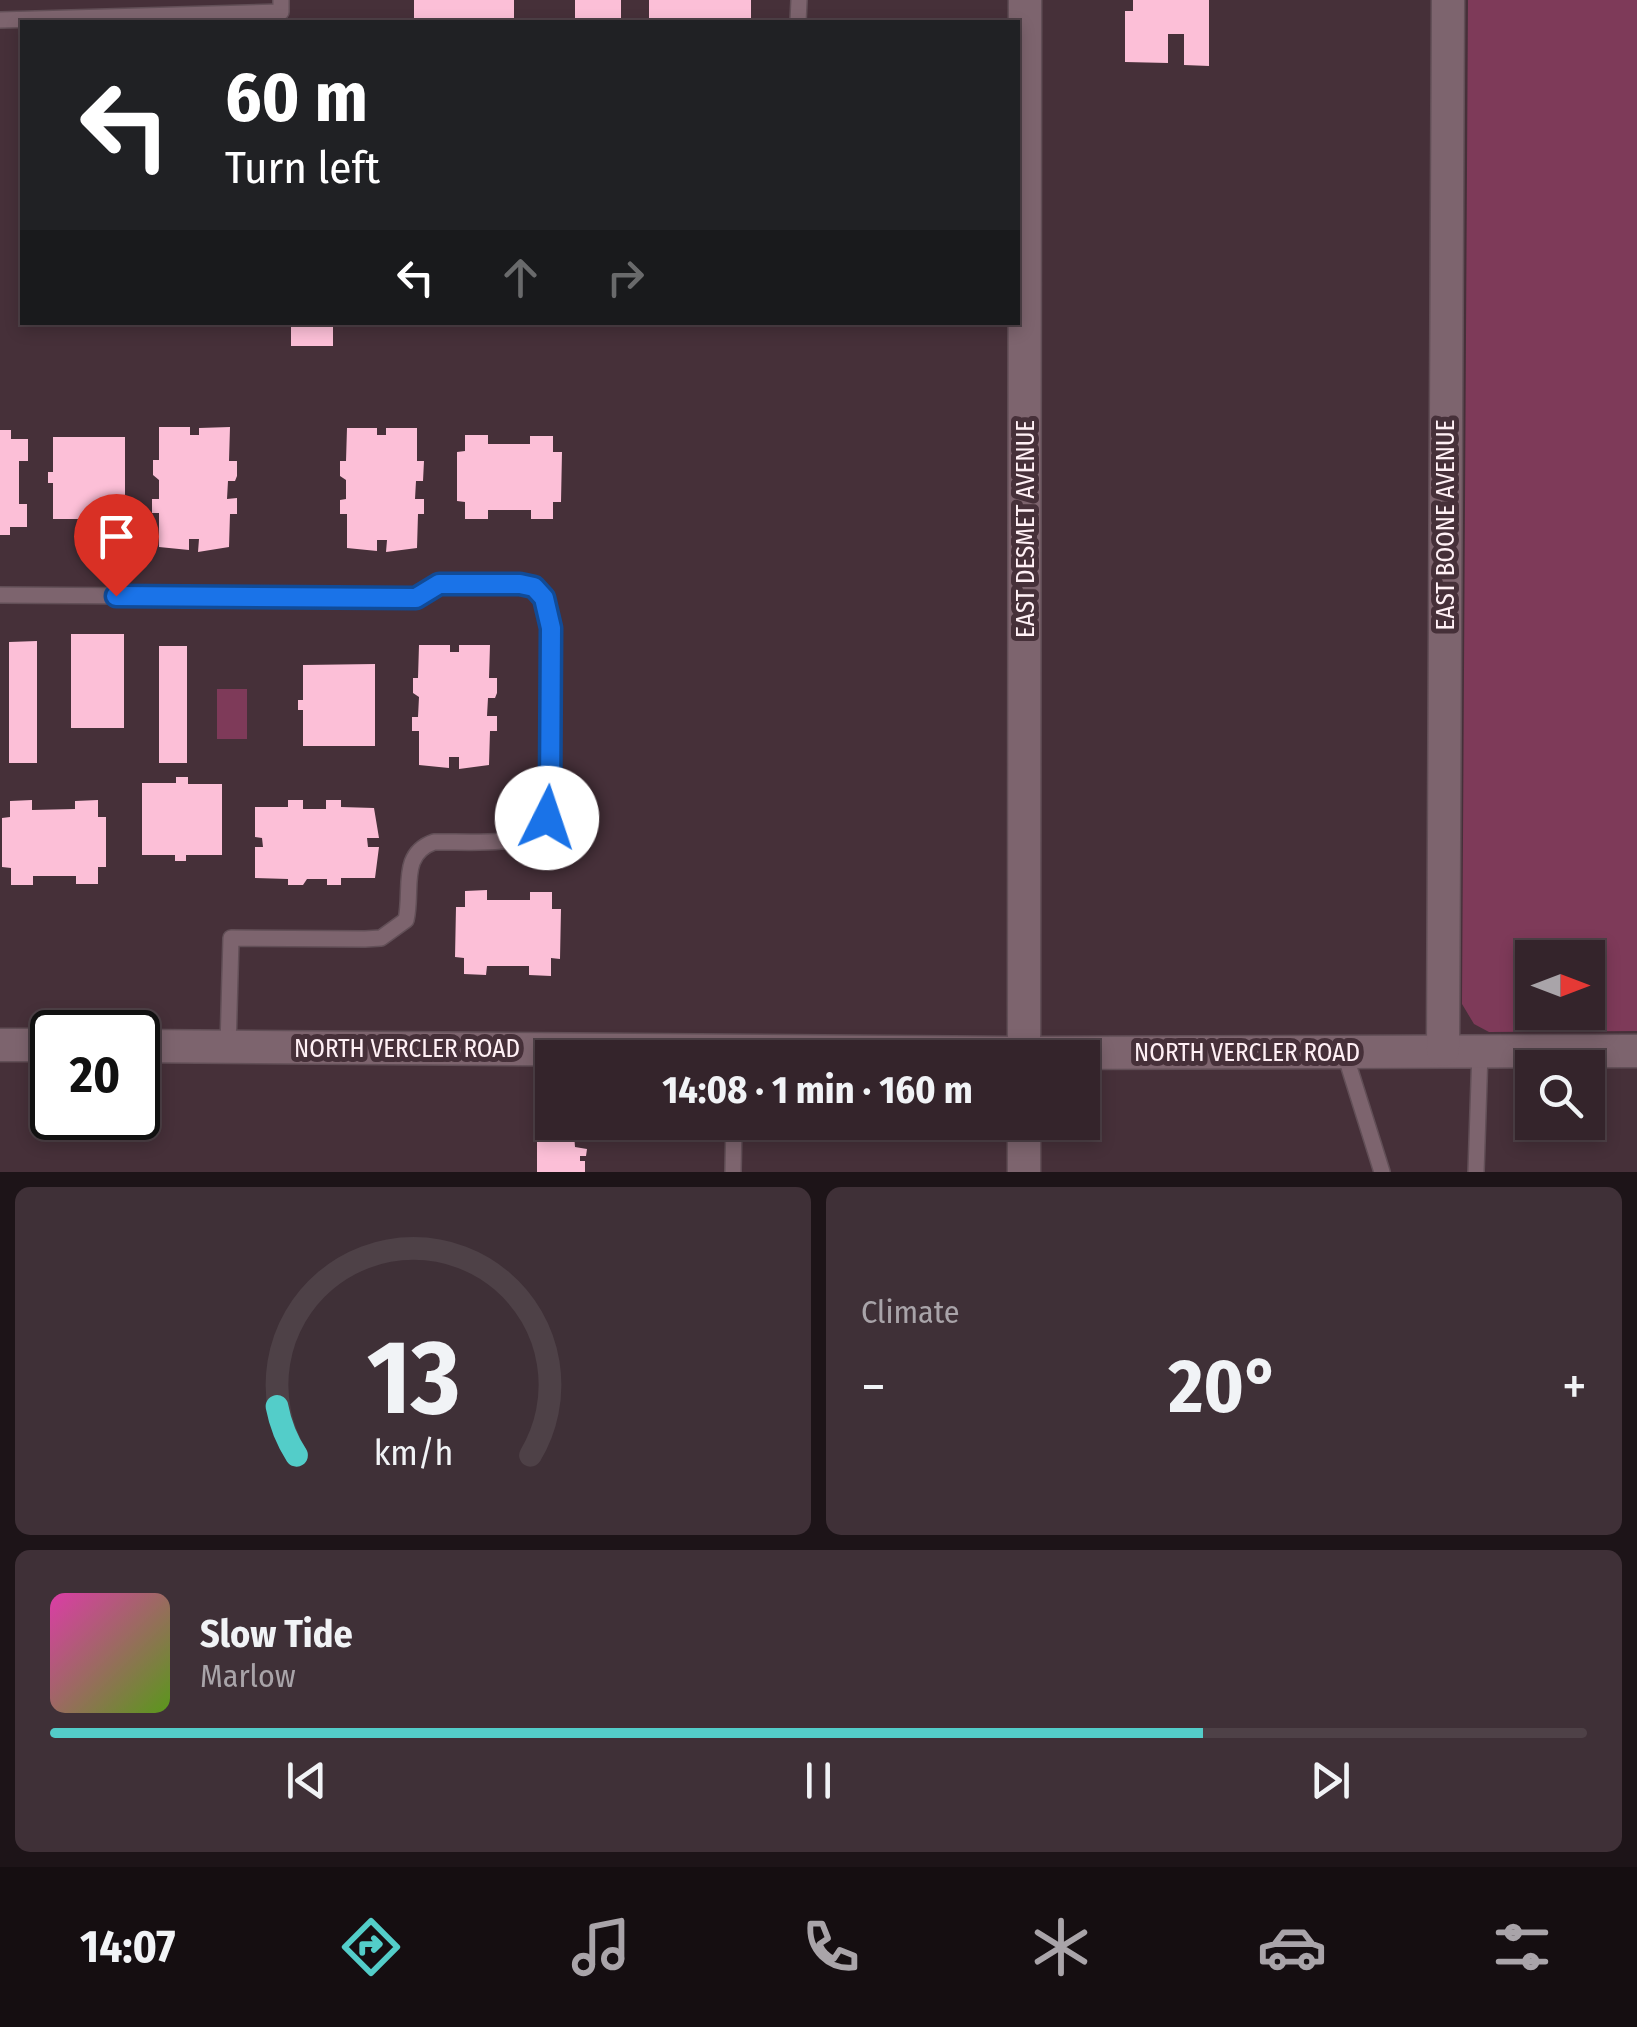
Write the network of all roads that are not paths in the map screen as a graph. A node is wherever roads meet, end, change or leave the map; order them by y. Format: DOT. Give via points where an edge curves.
graph roads {
  1 [pos="281,0"];
  2 [pos="1025,0"];
  3 [pos="1448,0"];
  4 [pos="0,20"];
  5 [pos="0,595"];
  6 [pos="1024,1040"];
  7 [pos="0,1045"];
  8 [pos="30,1046"];
  9 [pos="160,1046"];
  10 [pos="228,1047"];
  11 [pos="1443,1050"];
  12 [pos="1480,1050"];
  13 [pos="535,1051"];
  14 [pos="1344,1051"];
  15 [pos="1637,1051"];
  16 [pos="1100,1054"];
  17 [pos="734,1140"];
  18 [pos="1024,1140"];
  19 [pos="733,1172"];
  20 [pos="1024,1172"];
  21 [pos="1382,1172"];
  22 [pos="1476,1172"];
  1 -- 4 [label="lane" via="281,12"];
  2 -- 6 [label="street, EAST DESMET AVENUE"];
  3 -- 11 [label="street, EAST BOONE AVENUE"];
  5 -- 10 [label="lane" via="416,598 439,584 520,584 544,598 551,628 547,818 521,838 421,846 410,867 406,920 381,938 231,938"];
  7 -- 8 [label="street"];
  9 -- 10 [label="street, NORTH VERCLER ROAD"];
  10 -- 13 [label="street, NORTH VERCLER ROAD"];
  11 -- 12 [label="street, NORTH VERCLER ROAD"];
  11 -- 14 [label="street, NORTH VERCLER ROAD"];
  12 -- 15 [label="street, NORTH VERCLER ROAD"];
  12 -- 22 [label="lane"];
  14 -- 16 [label="street, NORTH VERCLER ROAD"];
  14 -- 21 [label="lane"];
  17 -- 19 [label="lane"];
  18 -- 20 [label="street"];
}
